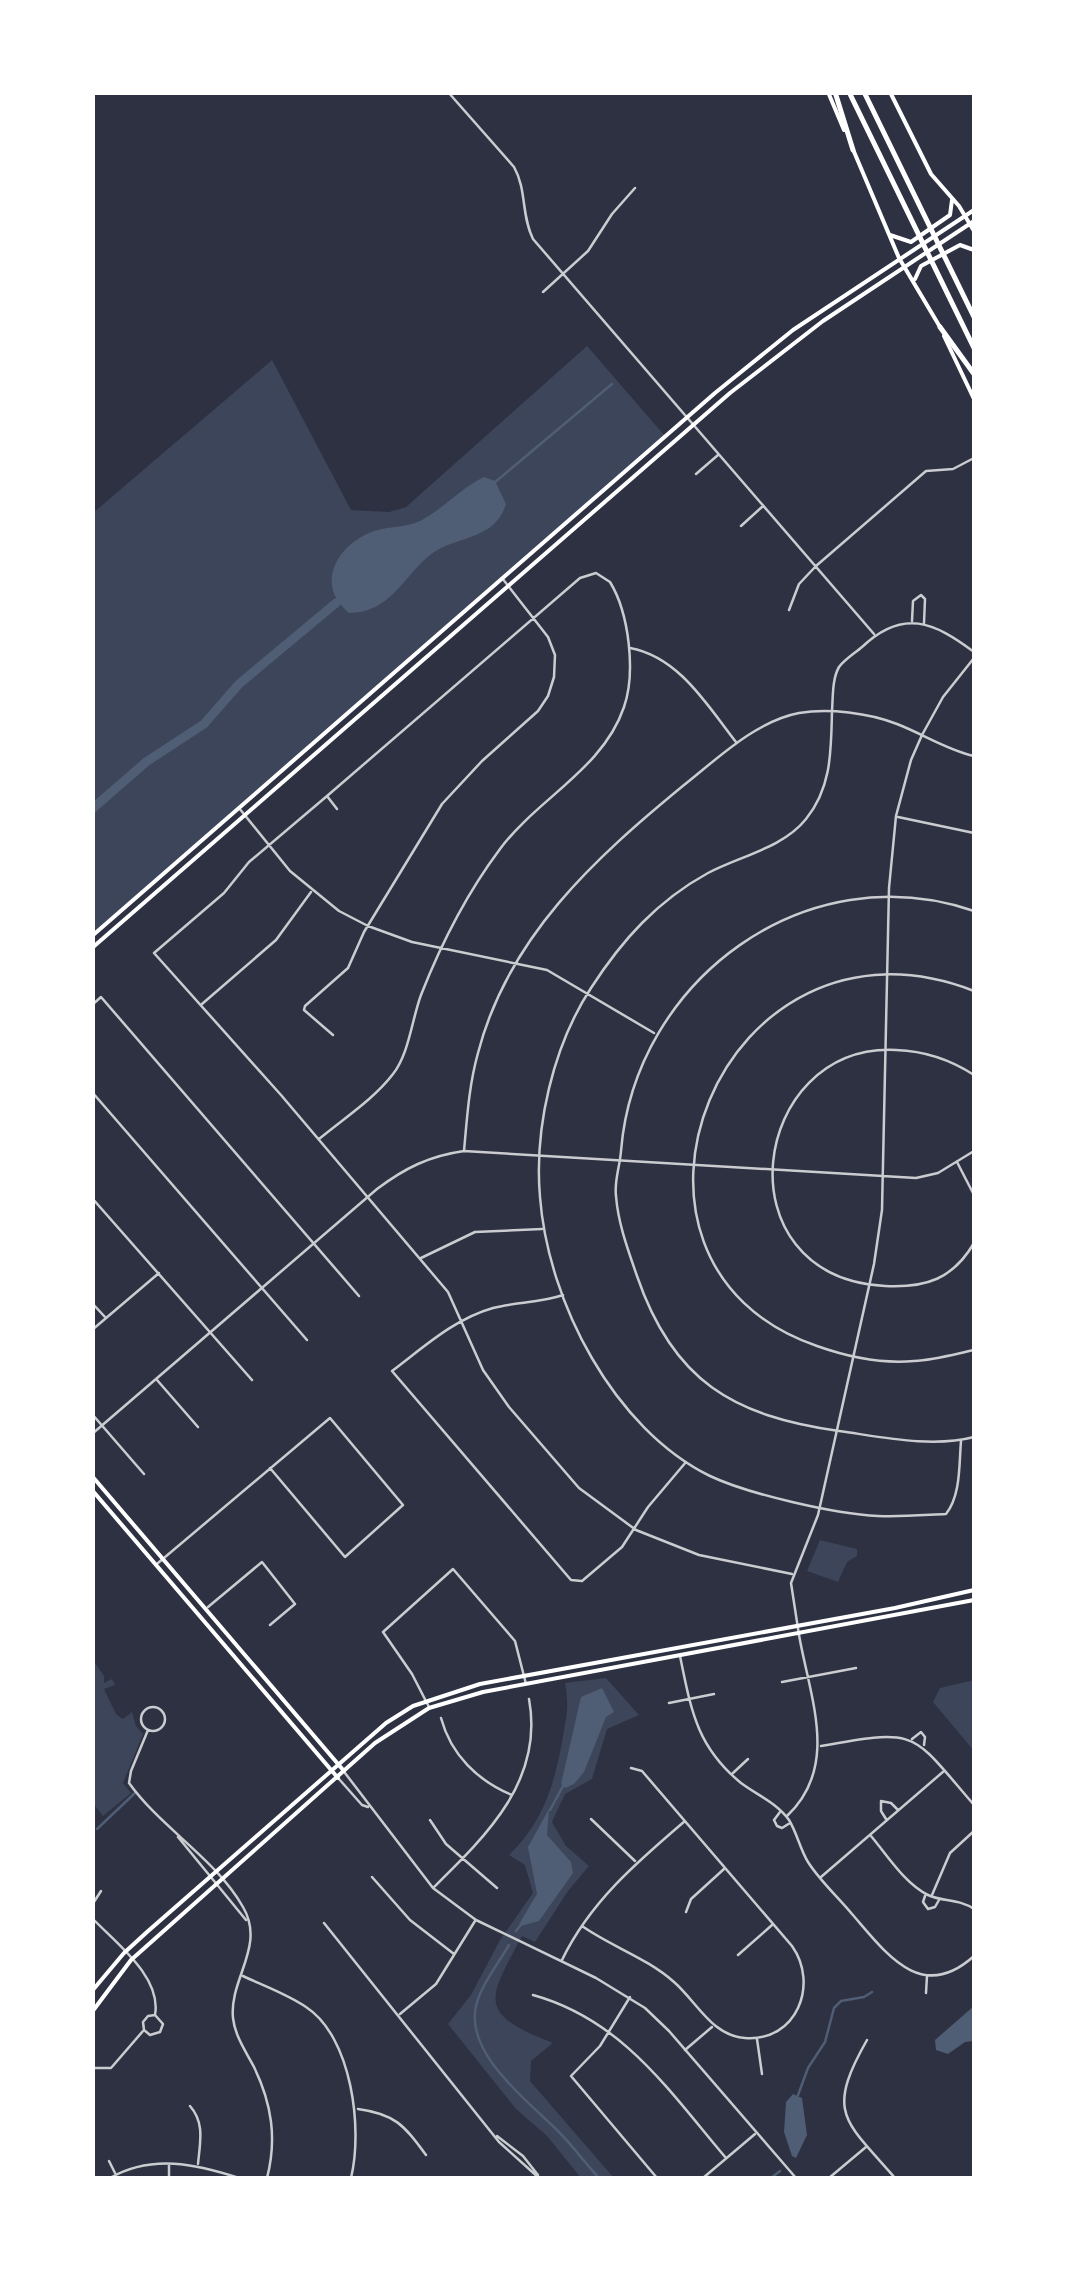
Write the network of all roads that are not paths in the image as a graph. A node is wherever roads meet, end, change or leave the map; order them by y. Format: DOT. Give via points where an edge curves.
graph roads {
  1 [pos="448,92"];
  2 [pos="831,92"];
  3 [pos="849,92"];
  4 [pos="864,92"];
  5 [pos="890,92"];
  6 [pos="853,150"];
  7 [pos="635,188"];
  8 [pos="952,200"];
  9 [pos="974,210"];
  10 [pos="965,216"];
  11 [pos="972,223"];
  12 [pos="974,231"];
  13 [pos="890,235"];
  14 [pos="974,250"];
  15 [pos="900,258"];
  16 [pos="904,266"];
  17 [pos="564,275"];
  18 [pos="915,283"];
  19 [pos="543,292"];
  20 [pos="974,318"];
  21 [pos="940,327"];
  22 [pos="778,342"];
  23 [pos="974,348"];
  24 [pos="784,349"];
  25 [pos="974,374"];
  26 [pos="974,399"];
  27 [pos="687,417"];
  28 [pos="693,424"];
  29 [pos="719,454"];
  30 [pos="974,458"];
  31 [pos="696,474"];
  32 [pos="764,506"];
  33 [pos="741,526"];
  34 [pos="816,566"];
  35 [pos="502,578"];
  36 [pos="508,585"];
  37 [pos="789,610"];
  38 [pos="535,616"];
  39 [pos="912,622"];
  40 [pos="924,623"];
  41 [pos="874,635"];
  42 [pos="629,648"];
  43 [pos="974,655"];
  44 [pos="832,713"];
  45 [pos="922,735"];
  46 [pos="738,744"];
  47 [pos="974,756"];
  48 [pos="327,796"];
  49 [pos="239,808"];
  50 [pos="338,809"];
  51 [pos="245,814"];
  52 [pos="896,816"];
  53 [pos="974,833"];
  54 [pos="270,846"];
  55 [pos="312,891"];
  56 [pos="889,899"];
  57 [pos="974,911"];
  58 [pos="368,926"];
  59 [pos="92,936"];
  60 [pos="92,948"];
  61 [pos="442,948"];
  62 [pos="517,962"];
  63 [pos="889,973"];
  64 [pos="974,991"];
  65 [pos="588,992"];
  66 [pos="92,1005"];
  67 [pos="201,1006"];
  68 [pos="656,1033"];
  69 [pos="333,1036"];
  70 [pos="888,1050"];
  71 [pos="974,1076"];
  72 [pos="92,1092"];
  73 [pos="318,1140"];
  74 [pos="974,1150"];
  75 [pos="464,1151"];
  76 [pos="540,1155"];
  77 [pos="620,1160"];
  78 [pos="957,1162"];
  79 [pos="696,1165"];
  80 [pos="771,1168"];
  81 [pos="885,1177"];
  82 [pos="974,1195"];
  83 [pos="92,1198"];
  84 [pos="366,1198"];
  85 [pos="544,1229"];
  86 [pos="974,1243"];
  87 [pos="314,1244"];
  88 [pos="420,1258"];
  89 [pos="160,1273"];
  90 [pos="869,1284"];
  91 [pos="262,1288"];
  92 [pos="564,1294"];
  93 [pos="359,1296"];
  94 [pos="92,1303"];
  95 [pos="106,1318"];
  96 [pos="461,1320"];
  97 [pos="92,1330"];
  98 [pos="212,1332"];
  99 [pos="307,1340"];
  100 [pos="974,1350"];
  101 [pos="853,1358"];
  102 [pos="156,1379"];
  103 [pos="252,1380"];
  104 [pos="92,1414"];
  105 [pos="102,1426"];
  106 [pos="198,1427"];
  107 [pos="836,1430"];
  108 [pos="92,1434"];
  109 [pos="974,1437"];
  110 [pos="960,1441"];
  111 [pos="686,1462"];
  112 [pos="270,1468"];
  113 [pos="144,1474"];
  114 [pos="92,1476"];
  115 [pos="92,1490"];
  116 [pos="820,1506"];
  117 [pos="636,1530"];
  118 [pos="164,1558"];
  119 [pos="156,1564"];
  120 [pos="793,1574"];
  121 [pos="974,1590"];
  122 [pos="974,1600"];
  123 [pos="908,1605"];
  124 [pos="206,1608"];
  125 [pos="909,1614"];
  126 [pos="270,1625"];
  127 [pos="797,1625"];
  128 [pos="798,1635"];
  129 [pos="236,1644"];
  130 [pos="232,1653"];
  131 [pos="680,1656"];
  132 [pos="856,1668"];
  133 [pos="525,1676"];
  134 [pos="806,1678"];
  135 [pos="782,1682"];
  136 [pos="526,1684"];
  137 [pos="278,1694"];
  138 [pos="714,1694"];
  139 [pos="272,1699"];
  140 [pos="529,1699"];
  141 [pos="688,1699"];
  142 [pos="426,1701"];
  143 [pos="669,1703"];
  144 [pos="429,1708"];
  145 [pos="441,1718"];
  146 [pos="148,1730"];
  147 [pos="912,1739"];
  148 [pos="819,1746"];
  149 [pos="923,1746"];
  150 [pos="748,1759"];
  151 [pos="338,1765"];
  152 [pos="631,1768"];
  153 [pos="332,1770"];
  154 [pos="944,1771"];
  155 [pos="344,1772"];
  156 [pos="732,1774"];
  157 [pos="338,1778"];
  158 [pos="514,1796"];
  159 [pos="974,1805"];
  160 [pos="370,1808"];
  161 [pos="898,1810"];
  162 [pos="781,1811"];
  163 [pos="786,1816"];
  164 [pos="430,1820"];
  165 [pos="591,1820"];
  166 [pos="887,1820"];
  167 [pos="685,1821"];
  168 [pos="790,1823"];
  169 [pos="974,1831"];
  170 [pos="870,1835"];
  171 [pos="462,1858"];
  172 [pos="636,1862"];
  173 [pos="726,1868"];
  174 [pos="213,1873"];
  175 [pos="372,1876"];
  176 [pos="820,1878"];
  177 [pos="220,1881"];
  178 [pos="432,1888"];
  179 [pos="497,1888"];
  180 [pos="100,1892"];
  181 [pos="926,1893"];
  182 [pos="932,1896"];
  183 [pos="939,1898"];
  184 [pos="92,1905"];
  185 [pos="974,1910"];
  186 [pos="686,1912"];
  187 [pos="92,1918"];
  188 [pos="476,1920"];
  189 [pos="324,1923"];
  190 [pos="773,1924"];
  191 [pos="582,1926"];
  192 [pos="124,1953"];
  193 [pos="455,1954"];
  194 [pos="738,1955"];
  195 [pos="974,1956"];
  196 [pos="132,1960"];
  197 [pos="561,1961"];
  198 [pos="242,1975"];
  199 [pos="927,1975"];
  200 [pos="92,1991"];
  201 [pos="926,1993"];
  202 [pos="533,1994"];
  203 [pos="630,1998"];
  204 [pos="92,2012"];
  205 [pos="155,2015"];
  206 [pos="398,2015"];
  207 [pos="713,2026"];
  208 [pos="144,2030"];
  209 [pos="610,2030"];
  210 [pos="756,2038"];
  211 [pos="867,2040"];
  212 [pos="685,2050"];
  213 [pos="92,2068"];
  214 [pos="762,2074"];
  215 [pos="190,2106"];
  216 [pos="356,2108"];
  217 [pos="756,2132"];
  218 [pos="868,2146"];
  219 [pos="426,2154"];
  220 [pos="726,2158"];
  221 [pos="109,2161"];
  222 [pos="168,2163"];
  223 [pos="198,2165"];
  224 [pos="116,2175"];
  225 [pos="110,2178"];
  226 [pos="169,2178"];
  227 [pos="239,2178"];
  228 [pos="267,2178"];
  229 [pos="351,2178"];
  230 [pos="540,2178"];
  231 [pos="657,2178"];
  232 [pos="702,2178"];
  233 [pos="796,2178"];
  234 [pos="829,2178"];
  235 [pos="896,2178"];
  1 -- 17 [label="street" via="514,167 528,228"];
  2 -- 6 [label="highway"];
  3 -- 23 [label="highway"];
  4 -- 20 [label="highway"];
  5 -- 8 [label="main road"];
  6 -- 13 [label="main road"];
  7 -- 17 [label="street"];
  8 -- 10 [label="main road"];
  8 -- 13 [label="main road" via="950,215 911,242"];
  9 -- 10 [label="main road"];
  10 -- 11 [label="main road"];
  10 -- 15 [label="main road"];
  11 -- 12 [label="main road"];
  11 -- 16 [label="main road"];
  13 -- 15 [label="main road"];
  14 -- 18 [label="main road" via="960,245 938,256 921,266"];
  15 -- 16 [label="main road"];
  15 -- 22 [label="main road"];
  16 -- 18 [label="main road"];
  16 -- 24 [label="main road"];
  17 -- 19 [label="street"];
  17 -- 27 [label="street"];
  18 -- 21 [label="main road"];
  21 -- 25 [label="highway"];
  21 -- 26 [label="main road"];
  22 -- 24 [label="main road"];
  22 -- 27 [label="main road"];
  24 -- 28 [label="main road"];
  27 -- 28 [label="street"];
  27 -- 35 [label="main road"];
  28 -- 29 [label="street"];
  28 -- 36 [label="main road"];
  29 -- 31 [label="street"];
  29 -- 32 [label="street"];
  30 -- 34 [label="street" via="926,472"];
  32 -- 33 [label="street"];
  32 -- 34 [label="street"];
  34 -- 37 [label="street" via="799,584"];
  34 -- 41 [label="street"];
  35 -- 36 [label="street"];
  35 -- 49 [label="main road"];
  36 -- 38 [label="street"];
  36 -- 51 [label="main road"];
  38 -- 42 [label="street" via="580,578 602,576 613,587"];
  38 -- 48 [label="street"];
  38 -- 58 [label="street" via="555,656 548,696 442,804"];
  39 -- 40 [label="street"];
  39 -- 40 [label="street" via="920,595"];
  39 -- 41 [label="street"];
  40 -- 43 [label="street"];
  41 -- 44 [label="street" via="839,668"];
  42 -- 46 [label="street" via="673,666"];
  42 -- 61 [label="street" via="627,696 606,744 504,843"];
  43 -- 45 [label="street"];
  44 -- 45 [label="street" via="872,717"];
  44 -- 46 [label="street" via="785,716"];
  44 -- 65 [label="street" via="830,772 804,822 658,907 618,946"];
  45 -- 47 [label="street"];
  45 -- 52 [label="street"];
  46 -- 62 [label="street" via="594,862"];
  48 -- 50 [label="street"];
  48 -- 54 [label="street"];
  49 -- 51 [label="street"];
  49 -- 59 [label="main road"];
  51 -- 54 [label="street"];
  51 -- 60 [label="main road"];
  52 -- 53 [label="street"];
  52 -- 56 [label="street"];
  54 -- 55 [label="street"];
  54 -- 67 [label="street" via="154,953"];
  55 -- 58 [label="street"];
  55 -- 67 [label="street" via="276,940"];
  56 -- 57 [label="street"];
  56 -- 63 [label="street"];
  56 -- 68 [label="street" via="820,907 755,935 700,978"];
  58 -- 61 [label="street"];
  58 -- 69 [label="street" via="348,968 304,1010"];
  61 -- 62 [label="street"];
  61 -- 73 [label="street" via="396,1072"];
  62 -- 65 [label="street"];
  62 -- 75 [label="street" via="478,1053"];
  63 -- 64 [label="street"];
  63 -- 70 [label="street"];
  63 -- 79 [label="street" via="813,990 748,1036 708,1098"];
  65 -- 68 [label="street"];
  65 -- 76 [label="street" via="555,1069"];
  66 -- 87 [label="street" via="101,998"];
  67 -- 73 [label="street"];
  68 -- 77 [label="street" via="627,1102"];
  70 -- 71 [label="street" via="947,1060"];
  70 -- 80 [label="street" via="848,1058 810,1084 780,1129"];
  70 -- 81 [label="street"];
  72 -- 91 [label="street"];
  73 -- 84 [label="street"];
  74 -- 78 [label="street"];
  75 -- 76 [label="street"];
  75 -- 84 [label="street" via="411,1166"];
  76 -- 77 [label="street"];
  76 -- 85 [label="street"];
  77 -- 79 [label="street"];
  77 -- 107 [label="street" via="616,1192 623,1233 651,1316 678,1356 746,1408"];
  78 -- 81 [label="street" via="928,1176"];
  78 -- 82 [label="street"];
  79 -- 80 [label="street"];
  79 -- 101 [label="street" via="702,1236 733,1293 786,1336"];
  80 -- 81 [label="street"];
  80 -- 90 [label="street" via="777,1208 797,1246 829,1271"];
  81 -- 90 [label="street"];
  83 -- 89 [label="street"];
  84 -- 87 [label="street"];
  84 -- 88 [label="street"];
  85 -- 88 [label="street" via="475,1232"];
  85 -- 92 [label="street"];
  86 -- 90 [label="street" via="958,1266 935,1281"];
  87 -- 91 [label="street"];
  87 -- 93 [label="street"];
  88 -- 96 [label="street"];
  89 -- 95 [label="street"];
  89 -- 98 [label="street"];
  90 -- 101 [label="street"];
  91 -- 98 [label="street"];
  91 -- 99 [label="street"];
  92 -- 96 [label="street"];
  92 -- 111 [label="street" via="614,1396"];
  94 -- 95 [label="street"];
  95 -- 97 [label="street"];
  96 -- 117 [label="street" via="509,1407 579,1488"];
  96 -- 117 [label="street" via="392,1371 570,1580 582,1581"];
  98 -- 102 [label="street"];
  98 -- 103 [label="street"];
  100 -- 101 [label="street" via="914,1362"];
  101 -- 107 [label="street"];
  102 -- 105 [label="street"];
  102 -- 106 [label="street"];
  104 -- 105 [label="street"];
  105 -- 108 [label="street"];
  105 -- 113 [label="street"];
  107 -- 110 [label="street"];
  107 -- 116 [label="street"];
  109 -- 110 [label="street"];
  110 -- 116 [label="street" via="958,1479 946,1514 877,1516"];
  111 -- 116 [label="street" via="731,1485"];
  111 -- 117 [label="street"];
  112 -- 112 [label="street" via="330,1418 403,1506 345,1557"];
  112 -- 118 [label="street"];
  114 -- 118 [label="main road"];
  115 -- 119 [label="main road"];
  116 -- 120 [label="street"];
  117 -- 120 [label="street" via="699,1555"];
  118 -- 119 [label="street"];
  118 -- 124 [label="main road"];
  119 -- 130 [label="main road"];
  120 -- 127 [label="street"];
  121 -- 123 [label="main road"];
  122 -- 125 [label="main road"];
  123 -- 125 [label="main road"];
  123 -- 127 [label="main road"];
  124 -- 126 [label="street" via="262,1562 296,1604"];
  124 -- 129 [label="main road"];
  125 -- 128 [label="main road"];
  127 -- 128 [label="street"];
  127 -- 133 [label="main road"];
  128 -- 131 [label="main road"];
  128 -- 134 [label="street"];
  129 -- 130 [label="main road"];
  129 -- 137 [label="main road"];
  130 -- 139 [label="main road"];
  131 -- 136 [label="main road"];
  131 -- 141 [label="street"];
  132 -- 134 [label="street"];
  133 -- 136 [label="street"];
  133 -- 142 [label="main road"];
  133 -- 142 [label="street" via="515,1642 453,1569 382,1632"];
  134 -- 135 [label="street"];
  134 -- 148 [label="street"];
  136 -- 144 [label="main road"];
  137 -- 139 [label="main road"];
  137 -- 151 [label="main road"];
  138 -- 141 [label="street"];
  139 -- 153 [label="main road"];
  140 -- 158 [label="street" via="531,1748"];
  141 -- 143 [label="street"];
  141 -- 156 [label="street" via="697,1730"];
  142 -- 144 [label="street"];
  142 -- 151 [label="main road"];
  144 -- 155 [label="main road" via="391,1730"];
  145 -- 158 [label="street" via="477,1777"];
  146 -- 146 [label="street" via="142,1716 158,1708 164,1724"];
  146 -- 174 [label="street" via="129,1783"];
  147 -- 148 [label="street" via="893,1734"];
  147 -- 149 [label="street"];
  147 -- 149 [label="street" via="924,1734"];
  148 -- 163 [label="street" via="811,1788"];
  149 -- 154 [label="street"];
  150 -- 156 [label="street"];
  151 -- 153 [label="main road"];
  151 -- 155 [label="main road"];
  152 -- 167 [label="street"];
  153 -- 157 [label="main road"];
  153 -- 174 [label="main road"];
  154 -- 159 [label="street"];
  154 -- 161 [label="street"];
  155 -- 157 [label="main road"];
  155 -- 160 [label="street"];
  156 -- 162 [label="street"];
  157 -- 160 [label="street"];
  157 -- 177 [label="main road"];
  158 -- 171 [label="street"];
  160 -- 178 [label="street"];
  161 -- 166 [label="street"];
  161 -- 166 [label="street" via="881,1801"];
  162 -- 163 [label="street"];
  162 -- 168 [label="street" via="777,1826"];
  163 -- 168 [label="street"];
  164 -- 171 [label="street"];
  165 -- 172 [label="street"];
  166 -- 170 [label="street"];
  167 -- 172 [label="street"];
  167 -- 173 [label="street"];
  168 -- 176 [label="street"];
  169 -- 182 [label="street" via="950,1853"];
  170 -- 176 [label="street"];
  170 -- 181 [label="street"];
  171 -- 178 [label="street"];
  171 -- 179 [label="street"];
  172 -- 191 [label="street"];
  173 -- 186 [label="street" via="690,1899"];
  173 -- 190 [label="street"];
  174 -- 177 [label="street"];
  174 -- 192 [label="main road"];
  175 -- 193 [label="street" via="410,1920"];
  176 -- 199 [label="street" via="894,1962"];
  177 -- 196 [label="main road"];
  177 -- 198 [label="street" via="248,1921"];
  178 -- 188 [label="street"];
  180 -- 184 [label="street"];
  181 -- 182 [label="street"];
  181 -- 183 [label="street" via="928,1909"];
  182 -- 183 [label="street"];
  183 -- 185 [label="street"];
  187 -- 192 [label="street"];
  188 -- 193 [label="street"];
  188 -- 197 [label="street"];
  189 -- 206 [label="street"];
  190 -- 194 [label="street"];
  190 -- 210 [label="street" via="800,1956 805,1990 790,2021"];
  191 -- 197 [label="street"];
  191 -- 207 [label="street" via="658,1969"];
  192 -- 196 [label="street"];
  192 -- 200 [label="main road"];
  193 -- 206 [label="street" via="436,1984"];
  195 -- 199 [label="street" via="958,1969"];
  196 -- 204 [label="main road"];
  196 -- 205 [label="street" via="153,1988"];
  197 -- 203 [label="street"];
  198 -- 216 [label="street" via="316,2016 346,2068"];
  198 -- 228 [label="street" via="233,2015 270,2109"];
  199 -- 201 [label="street"];
  202 -- 209 [label="street"];
  203 -- 209 [label="street"];
  203 -- 212 [label="street"];
  205 -- 208 [label="street" via="145,2018"];
  205 -- 208 [label="street" via="163,2024 160,2032"];
  206 -- 230 [label="street"];
  207 -- 210 [label="street"];
  207 -- 212 [label="street"];
  208 -- 213 [label="street" via="111,2068"];
  209 -- 220 [label="street"];
  209 -- 231 [label="street" via="571,2076"];
  210 -- 214 [label="street"];
  211 -- 218 [label="street" via="843,2090 852,2126"];
  212 -- 217 [label="street"];
  215 -- 223 [label="street" via="199,2116"];
  216 -- 219 [label="street" via="400,2122"];
  216 -- 229 [label="street"];
  217 -- 220 [label="street"];
  217 -- 233 [label="street"];
  218 -- 234 [label="street"];
  218 -- 235 [label="street"];
  220 -- 232 [label="street"];
  221 -- 224 [label="street"];
  222 -- 223 [label="street"];
  222 -- 224 [label="street"];
  222 -- 226 [label="street"];
  223 -- 227 [label="street"];
  224 -- 225 [label="street"];
}
